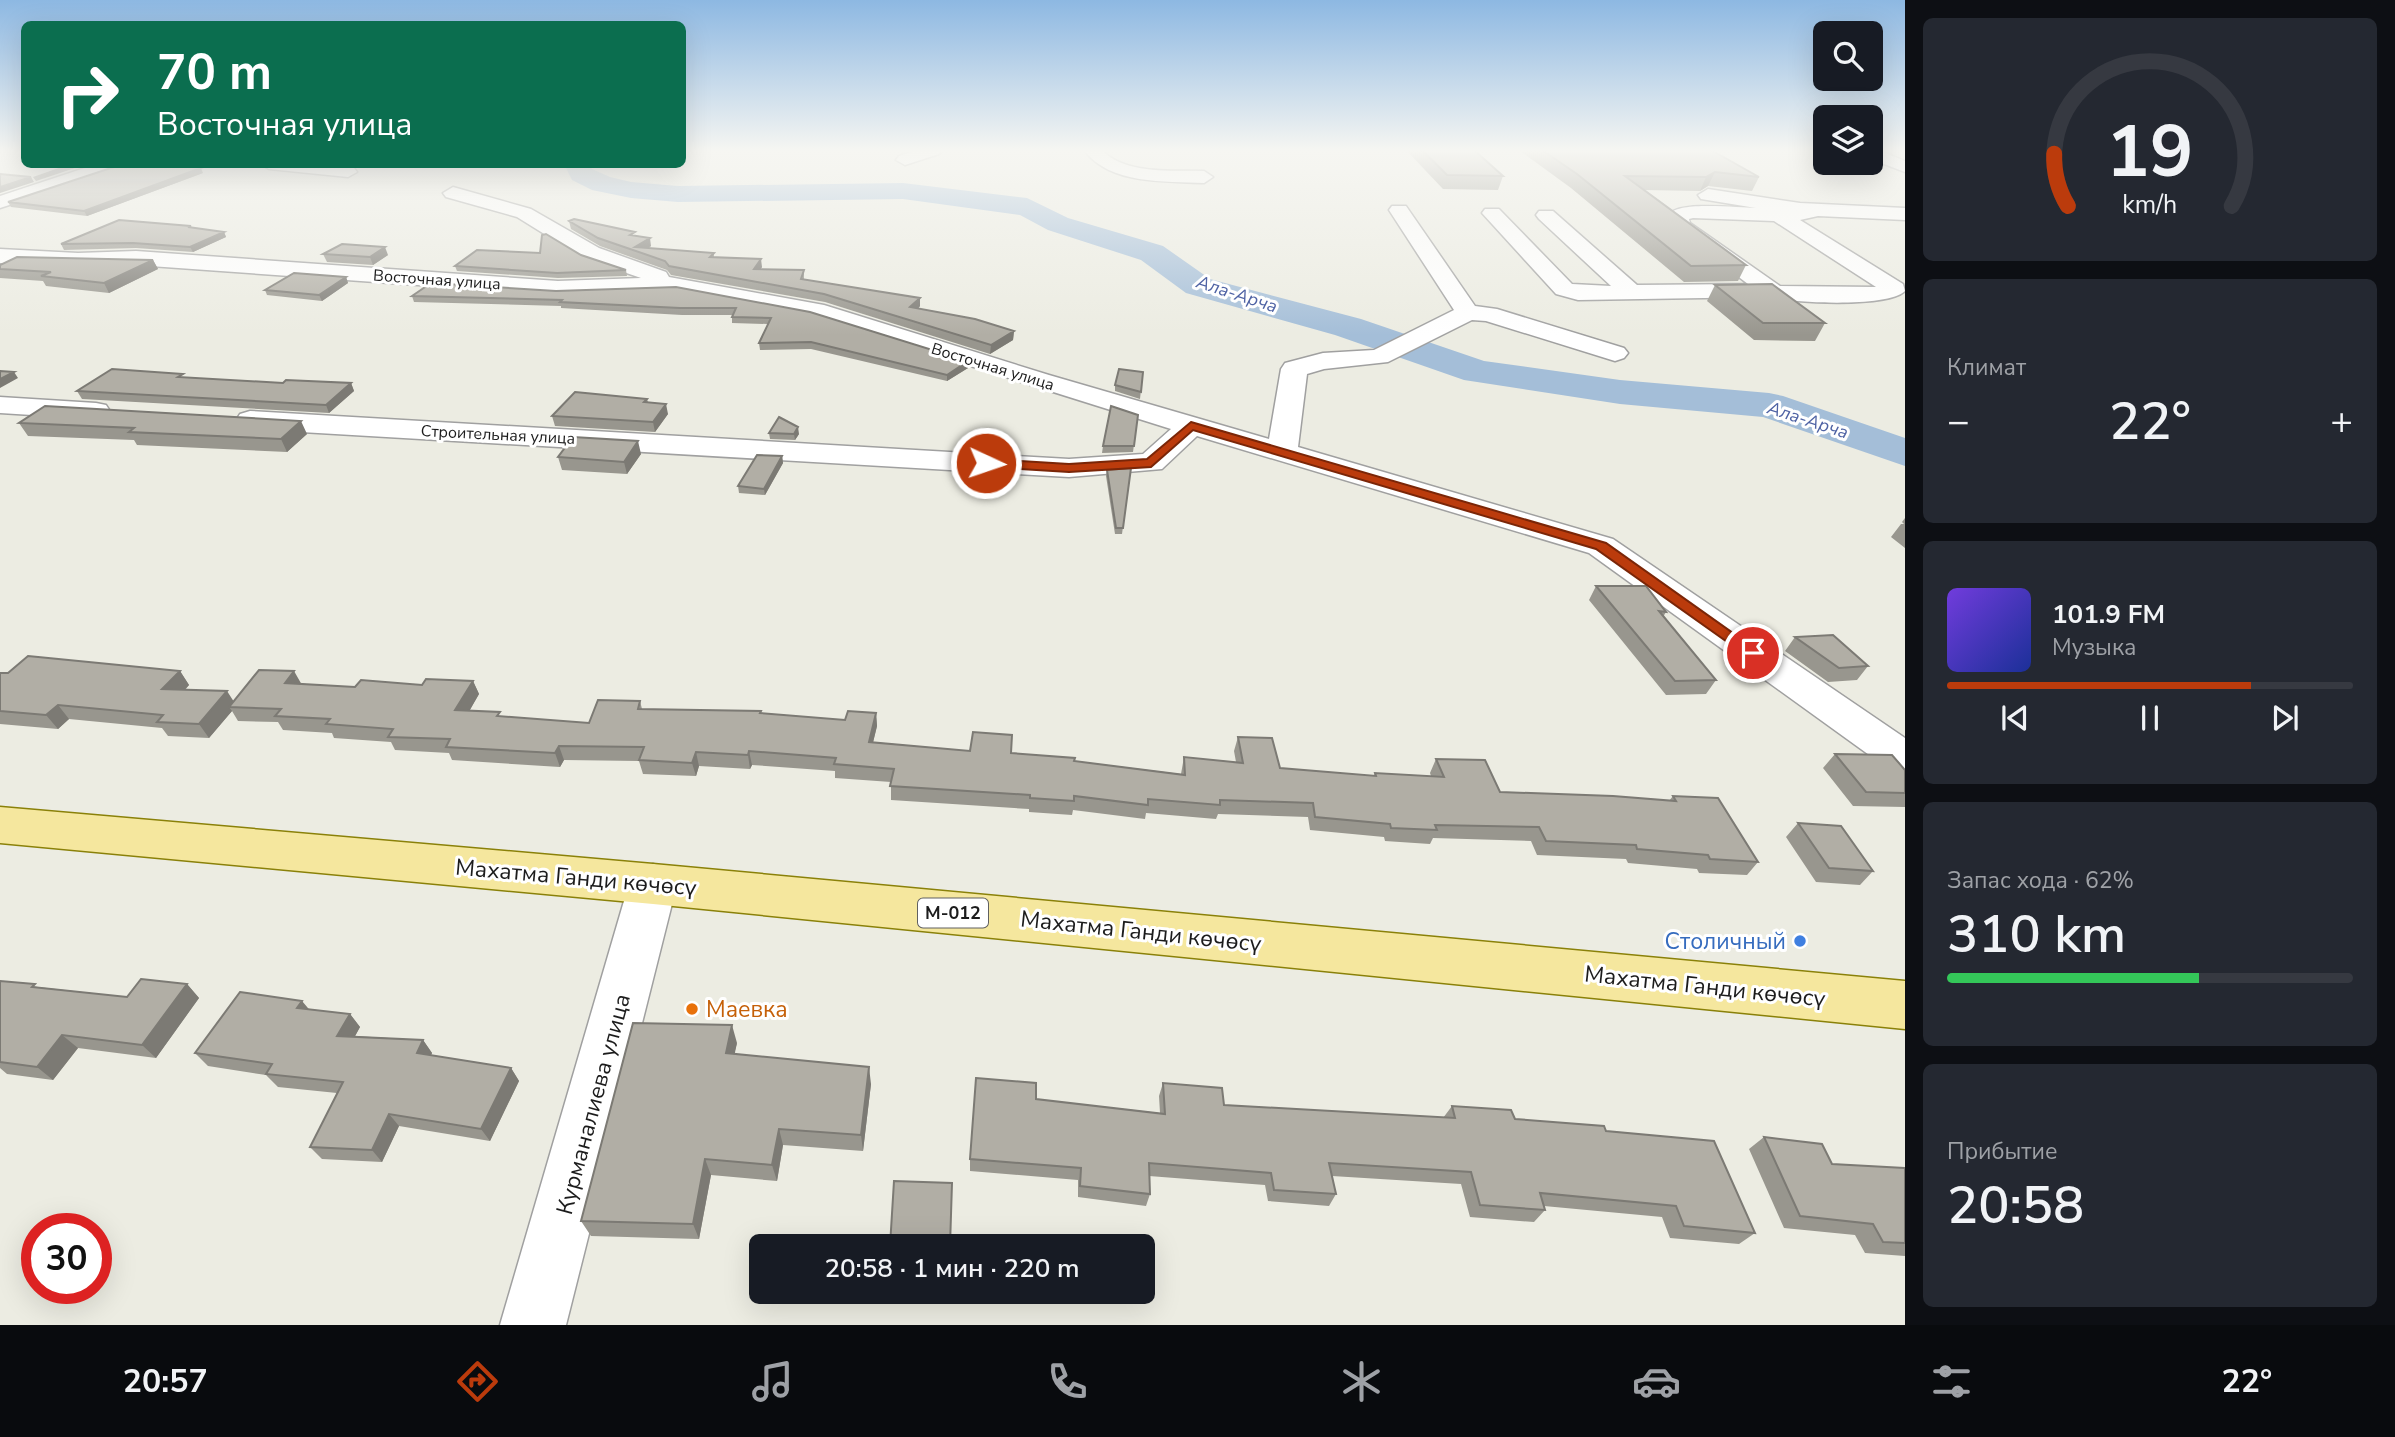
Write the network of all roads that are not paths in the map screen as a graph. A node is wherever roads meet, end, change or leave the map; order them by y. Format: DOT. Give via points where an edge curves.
graph roads {
  1 [pos="520,212"];
  2 [pos="1400,212"];
  3 [pos="1793,212"];
  4 [pos="1492,213"];
  5 [pos="1905,214"];
  6 [pos="1546,215"];
  7 [pos="0,256"];
  8 [pos="677,284"];
  9 [pos="1772,290"];
  10 [pos="1631,292"];
  11 [pos="1468,313"];
  12 [pos="1615,353"];
  13 [pos="0,405"];
  14 [pos="125,412"];
  15 [pos="222,418"];
  16 [pos="1191,426"];
  17 [pos="1282,453"];
  18 [pos="1905,759"];
  19 [pos="0,825"];
  20 [pos="653,884"];
  21 [pos="1905,1005"];
  22 [pos="534,1325"];
  1 -- 8 [label="street" via="591,253"];
  2 -- 11 [label="street"];
  3 -- 5 [label="street"];
  3 -- 9 [label="street" via="1691,212 1679,216 1681,225"];
  3 -- 9 [label="street" via="1782,218 1895,289 1874,295 1788,295"];
  4 -- 10 [label="street" via="1564,289"];
  6 -- 10 [label="street"];
  7 -- 8 [label="street, Восточная улица" via="136,258 558,288"];
  8 -- 16 [label="street, Восточная улица" via="816,310"];
  9 -- 10 [label="street"];
  11 -- 12 [label="street" via="1488,314"];
  11 -- 17 [label="street" via="1379,357 1323,361 1294,369"];
  13 -- 14 [label="street"];
  15 -- 16 [label="street, Строительная улица" via="1069,468 1151,463"];
  16 -- 17 [label="street, Восточная улица"];
  17 -- 18 [label="street, Восточная улица" via="1601,546"];
  19 -- 20 [label="main road, Махатма Ганди көчөсү / М-012"];
  20 -- 21 [label="main road, Махатма Ганди көчөсү / М-012"];
  20 -- 22 [label="street, Курманалиева улица"];
}
